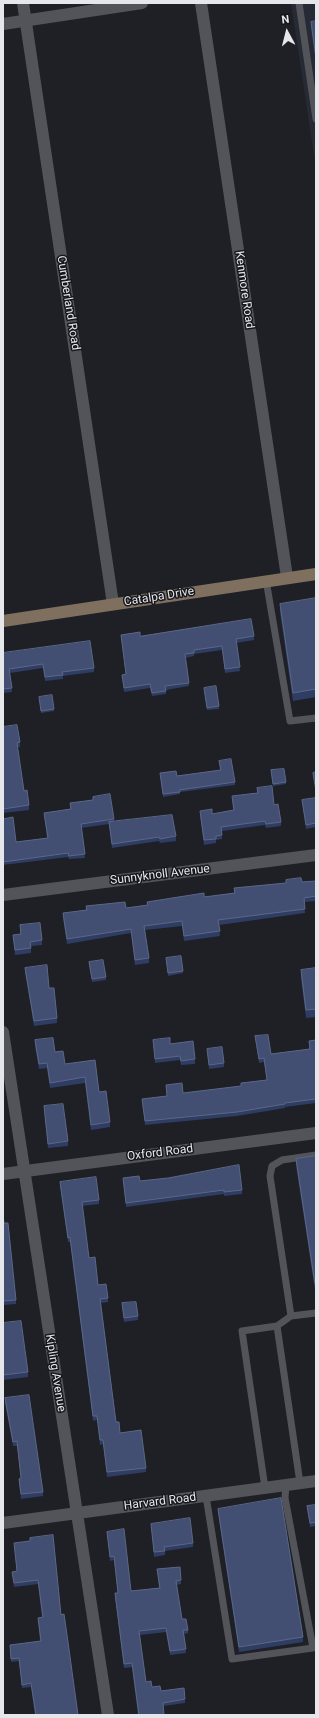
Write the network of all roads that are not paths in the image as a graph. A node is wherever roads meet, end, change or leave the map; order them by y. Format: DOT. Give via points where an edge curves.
graph roads {
  1 [pos="23,3"];
  2 [pos="142,3"];
  3 [pos="201,3"];
  4 [pos="299,3"];
  5 [pos="25,20"];
  6 [pos="3,24"];
  7 [pos="316,119"];
  8 [pos="316,574"];
  9 [pos="287,577"];
  10 [pos="266,580"];
  11 [pos="113,604"];
  12 [pos="3,621"];
  13 [pos="316,718"];
  14 [pos="316,855"];
  15 [pos="3,895"];
  16 [pos="3,1032"];
  17 [pos="316,1133"];
  18 [pos="316,1155"];
  19 [pos="24,1170"];
  20 [pos="3,1174"];
  21 [pos="316,1313"];
  22 [pos="291,1316"];
  23 [pos="277,1326"];
  24 [pos="316,1481"];
  25 [pos="300,1483"];
  26 [pos="286,1485"];
  27 [pos="265,1488"];
  28 [pos="206,1496"];
  29 [pos="77,1513"];
  30 [pos="3,1522"];
  31 [pos="108,1715"];
  1 -- 5 [label="street, Cumberland Road"];
  2 -- 5 [label="street"];
  3 -- 9 [label="street, Kenmore Road"];
  4 -- 7 [label="lane"];
  5 -- 6 [label="street"];
  5 -- 11 [label="street, Cumberland Road"];
  8 -- 9 [label="street, Catalpa Drive"];
  9 -- 10 [label="street, Catalpa Drive"];
  10 -- 11 [label="street, Catalpa Drive"];
  10 -- 13 [label="lane" via="290,721"];
  11 -- 12 [label="street, Catalpa Drive"];
  14 -- 15 [label="street, Sunnyknoll Avenue"];
  16 -- 19 [label="street, Kipling Avenue"];
  17 -- 19 [label="street, Oxford Road"];
  18 -- 22 [label="lane" via="282,1160 272,1166 270,1176"];
  19 -- 20 [label="street, Oxford Road"];
  19 -- 29 [label="street, Kipling Avenue"];
  21 -- 22 [label="lane"];
  22 -- 23 [label="lane"];
  23 -- 25 [label="lane"];
  23 -- 27 [label="lane" via="242,1330"];
  24 -- 25 [label="street, Harvard Road"];
  25 -- 26 [label="street, Harvard Road"];
  26 -- 27 [label="street, Harvard Road"];
  26 -- 28 [label="lane" via="285,1498 312,1648 232,1659"];
  27 -- 28 [label="street, Harvard Road"];
  28 -- 29 [label="street, Harvard Road"];
  29 -- 30 [label="street, Harvard Road"];
  29 -- 31 [label="street, Kipling Avenue"];
}
